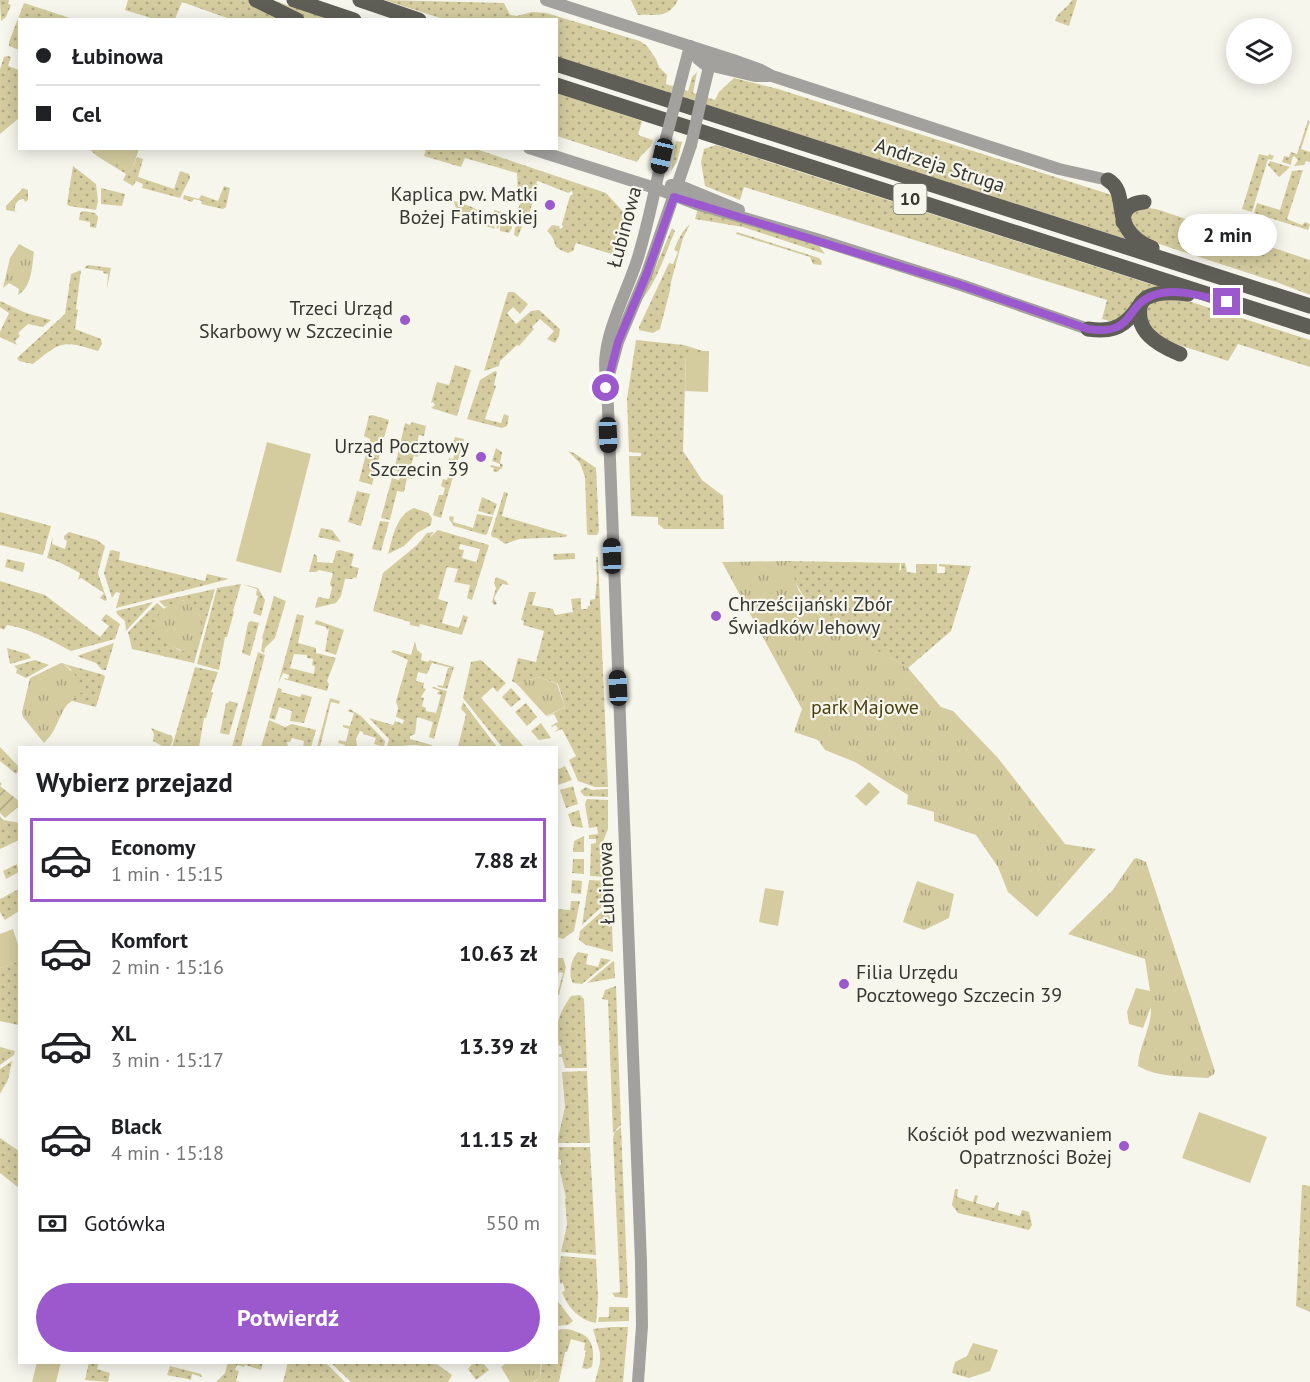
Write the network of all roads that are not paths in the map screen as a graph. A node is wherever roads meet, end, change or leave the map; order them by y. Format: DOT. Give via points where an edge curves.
graph roads {
  1 [pos="256,0"];
  2 [pos="294,0"];
  3 [pos="360,0"];
  4 [pos="546,0"];
  5 [pos="293,18"];
  6 [pos="348,18"];
  7 [pos="413,18"];
  8 [pos="690,46"];
  9 [pos="713,53"];
  10 [pos="558,65"];
  11 [pos="710,66"];
  12 [pos="772,76"];
  13 [pos="558,86"];
  14 [pos="535,150"];
  15 [pos="1108,180"];
  16 [pos="655,188"];
  17 [pos="676,191"];
  18 [pos="1144,202"];
  19 [pos="1123,222"];
  20 [pos="1252,287"];
  21 [pos="1141,303"];
  22 [pos="1310,306"];
  23 [pos="1263,312"];
  24 [pos="1310,327"];
  25 [pos="1088,329"];
  26 [pos="1180,354"];
  27 [pos="607,382"];
  28 [pos="638,1382"];
  1 -- 5 [label="main road"];
  2 -- 6 [label="main road"];
  3 -- 7 [label="main road"];
  4 -- 8 [label="street, Andrzeja Struga"];
  8 -- 9 [label="street, Andrzeja Struga"];
  8 -- 11 [label="street, Andrzeja Struga" via="698,59"];
  8 -- 16 [label="street, Łubinowa, bridge"];
  9 -- 11 [label="street, Łubinowa"];
  9 -- 12 [label="street, Andrzeja Struga"];
  10 -- 20 [label="main road, Andrzeja Struga / 10"];
  11 -- 12 [label="street, Andrzeja Struga"];
  11 -- 17 [label="street, Łubinowa, bridge"];
  12 -- 15 [label="street, Andrzeja Struga" via="1059,169"];
  13 -- 23 [label="main road, Andrzeja Struga / 10"];
  14 -- 16 [label="street"];
  15 -- 19 [label="main road" via="1118,190"];
  16 -- 17 [label="street"];
  16 -- 27 [label="street, Łubinowa" via="639,256 610,334 604,364"];
  17 -- 25 [label="street"];
  17 -- 27 [label="street, Łubinowa" via="620,336"];
  18 -- 19 [label="main road" via="1127,208"];
  19 -- 20 [label="main road" via="1146,246"];
  20 -- 22 [label="main road, Andrzeja Struga / 10"];
  21 -- 23 [label="main road" via="1156,294 1179,293"];
  21 -- 25 [label="main road" via="1118,328"];
  21 -- 26 [label="main road" via="1140,317 1147,335"];
  23 -- 24 [label="main road, Andrzeja Struga / 10"];
  27 -- 28 [label="street, Łubinowa" via="642,1302"];
}
